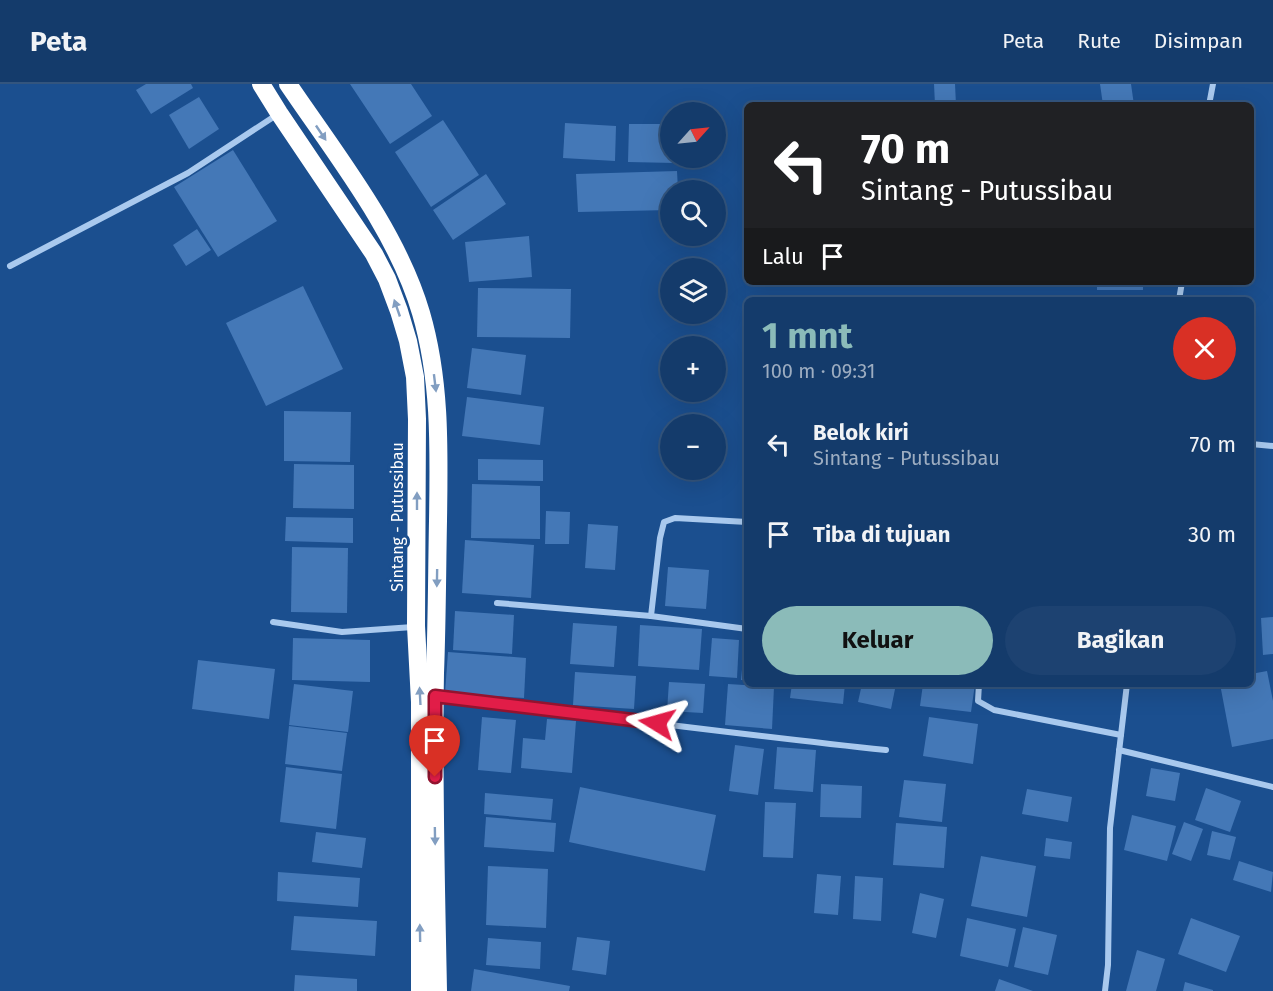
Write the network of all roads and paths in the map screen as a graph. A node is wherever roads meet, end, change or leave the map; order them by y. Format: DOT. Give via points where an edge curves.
graph roads {
  1 [pos="261,84"];
  2 [pos="288,84"];
  3 [pos="1213,84"];
  4 [pos="1210,102"];
  5 [pos="279,113"];
  6 [pos="10,266"];
  7 [pos="1254,444"];
  8 [pos="1273,446"];
  9 [pos="744,522"];
  10 [pos="497,603"];
  11 [pos="651,616"];
  12 [pos="273,622"];
  13 [pos="416,626"];
  14 [pos="744,629"];
  15 [pos="979,687"];
  16 [pos="1127,687"];
  17 [pos="435,696"];
  18 [pos="1121,735"];
  19 [pos="886,750"];
  20 [pos="1119,750"];
  21 [pos="1273,787"];
  22 [pos="420,991"];
  23 [pos="438,991"];
  24 [pos="1105,991"];
  1 -- 5 [label="highway, Sintang - Putussibau"];
  2 -- 17 [label="highway, one-way" via="393,245 411,284 431,350 439,448"];
  3 -- 4 [label="street"];
  5 -- 6 [label="street" via="188,173"];
  13 -- 5 [label="highway, Sintang - Putussibau, one-way" via="417,418 408,341 387,279 374,254"];
  7 -- 8 [label="street"];
  9 -- 11 [label="street" via="675,518 664,522"];
  10 -- 11 [label="street"];
  11 -- 14 [label="street"];
  12 -- 13 [label="street" via="342,632"];
  22 -- 13 [label="highway, Sintang - Putussibau, one-way" via="420,702"];
  15 -- 18 [label="street" via="978,700 994,710"];
  16 -- 18 [label="street"];
  17 -- 19 [label="street"];
  17 -- 23 [label="highway, one-way"];
  18 -- 20 [label="street"];
  20 -- 21 [label="street"];
  20 -- 24 [label="street" via="1110,828"];
}
